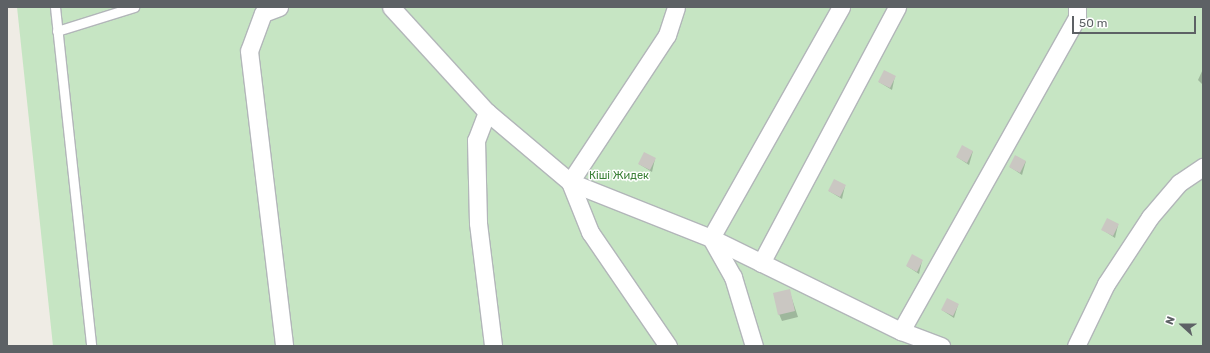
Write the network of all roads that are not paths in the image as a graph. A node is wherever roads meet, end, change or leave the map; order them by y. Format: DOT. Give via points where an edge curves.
graph roads {
  1 [pos="55,7"];
  2 [pos="134,7"];
  3 [pos="278,7"];
  4 [pos="391,7"];
  5 [pos="676,7"];
  6 [pos="842,7"];
  7 [pos="897,7"];
  8 [pos="1077,7"];
  9 [pos="57,31"];
  10 [pos="487,112"];
  11 [pos="1203,167"];
  12 [pos="570,182"];
  13 [pos="710,238"];
  14 [pos="761,263"];
  15 [pos="901,330"];
  16 [pos="91,346"];
  17 [pos="284,346"];
  18 [pos="493,346"];
  19 [pos="668,346"];
  20 [pos="754,346"];
  21 [pos="941,346"];
  22 [pos="1076,346"];
  1 -- 9 [label="lane"];
  2 -- 9 [label="lane"];
  3 -- 17 [label="street" via="263,13 249,51"];
  4 -- 10 [label="street"];
  5 -- 12 [label="street" via="667,35"];
  6 -- 13 [label="street"];
  7 -- 14 [label="street"];
  8 -- 15 [label="street" via="1077,17"];
  9 -- 16 [label="lane"];
  10 -- 12 [label="street"];
  10 -- 18 [label="street" via="476,140 478,223"];
  11 -- 22 [label="street" via="1179,183 1150,217 1106,284"];
  12 -- 13 [label="street"];
  12 -- 19 [label="street" via="590,232"];
  13 -- 14 [label="street"];
  13 -- 20 [label="street" via="733,277"];
  14 -- 15 [label="street"];
  15 -- 21 [label="street"];
}
